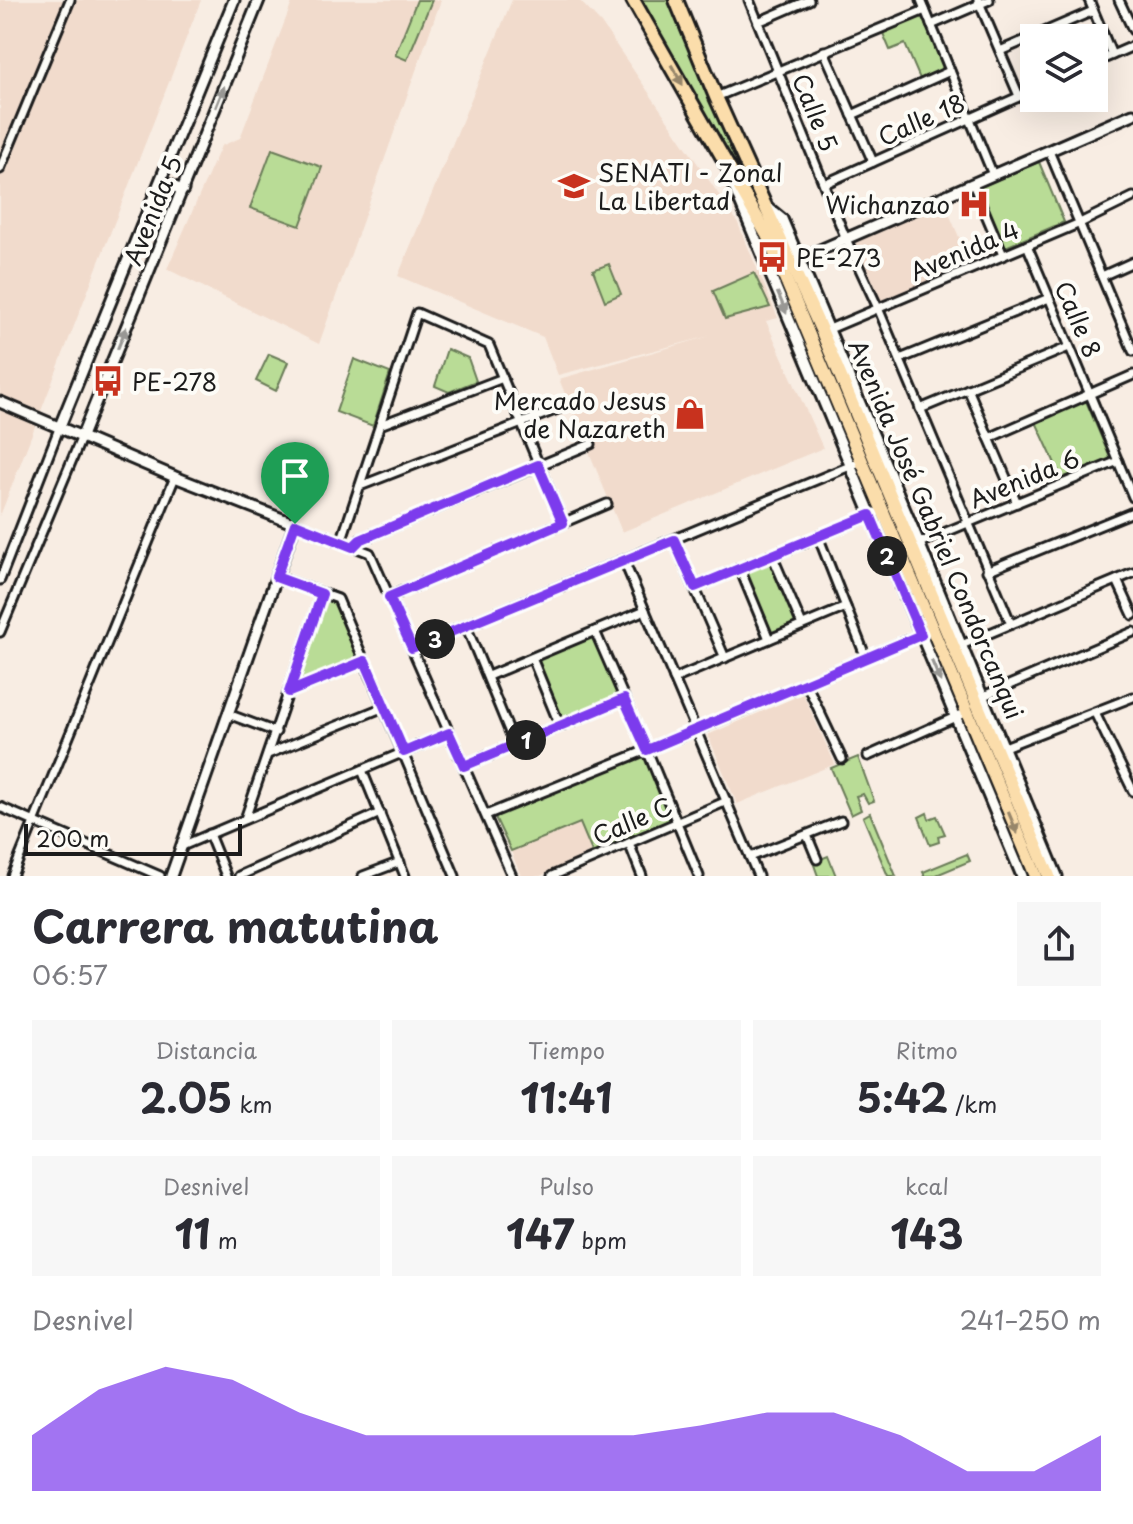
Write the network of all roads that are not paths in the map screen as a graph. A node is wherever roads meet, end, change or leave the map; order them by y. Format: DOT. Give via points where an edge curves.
graph roads {
  1 [pos="70,0"];
  2 [pos="234,0"];
  3 [pos="259,0"];
  4 [pos="676,0"];
  5 [pos="749,0"];
  6 [pos="809,0"];
  7 [pos="921,0"];
  8 [pos="989,0"];
  9 [pos="1089,0"];
  10 [pos="1119,0"];
  11 [pos="979,2"];
  12 [pos="633,3"];
  13 [pos="925,10"];
  14 [pos="1093,11"];
  15 [pos="758,22"];
  16 [pos="931,25"];
  17 [pos="1133,30"];
  18 [pos="1133,46"];
  19 [pos="824,51"];
  20 [pos="1000,51"];
  21 [pos="1112,55"];
  22 [pos="1108,57"];
  23 [pos="778,70"];
  24 [pos="950,71"];
  25 [pos="1019,96"];
  26 [pos="716,97"];
  27 [pos="1133,114"];
  28 [pos="852,115"];
  29 [pos="970,119"];
  30 [pos="1049,151"];
  31 [pos="721,152"];
  32 [pos="873,162"];
  33 [pos="0,169"];
  34 [pos="993,175"];
  35 [pos="161,182"];
  36 [pos="824,184"];
  37 [pos="973,184"];
  38 [pos="183,190"];
  39 [pos="1133,197"];
  40 [pos="1080,223"];
  41 [pos="846,239"];
  42 [pos="1027,245"];
  43 [pos="1003,255"];
  44 [pos="1133,262"];
  45 [pos="791,263"];
  46 [pos="1102,276"];
  47 [pos="1049,298"];
  48 [pos="878,308"];
  49 [pos="1133,320"];
  50 [pos="1122,325"];
  51 [pos="820,333"];
  52 [pos="1069,347"];
  53 [pos="1133,351"];
  54 [pos="900,359"];
  55 [pos="1133,375"];
  56 [pos="503,378"];
  57 [pos="968,389"];
  58 [pos="1090,394"];
  59 [pos="0,402"];
  60 [pos="568,405"];
  61 [pos="920,409"];
  62 [pos="521,423"];
  63 [pos="380,425"];
  64 [pos="60,426"];
  65 [pos="82,436"];
  66 [pos="989,438"];
  67 [pos="591,444"];
  68 [pos="1118,461"];
  69 [pos="856,464"];
  70 [pos="538,465"];
  71 [pos="175,477"];
  72 [pos="360,486"];
  73 [pos="1133,497"];
  74 [pos="1017,503"];
  75 [pos="607,504"];
  76 [pos="883,510"];
  77 [pos="1133,512"];
  78 [pos="870,515"];
  79 [pos="563,523"];
  80 [pos="968,523"];
  81 [pos="295,524"];
  82 [pos="818,536"];
  83 [pos="674,540"];
  84 [pos="341,542"];
  85 [pos="910,546"];
  86 [pos="353,547"];
  87 [pos="772,555"];
  88 [pos="624,561"];
  89 [pos="740,569"];
  90 [pos="987,571"];
  91 [pos="1133,573"];
  92 [pos="276,577"];
  93 [pos="0,580"];
  94 [pos="1117,580"];
  95 [pos="695,587"];
  96 [pos="322,594"];
  97 [pos="389,597"];
  98 [pos="846,607"];
  99 [pos="645,610"];
  100 [pos="3,615"];
  101 [pos="1133,615"];
  102 [pos="1011,624"];
  103 [pos="802,625"];
  104 [pos="466,626"];
  105 [pos="933,630"];
  106 [pos="595,631"];
  107 [pos="0,632"];
  108 [pos="1133,632"];
  109 [pos="769,639"];
  110 [pos="957,646"];
  111 [pos="412,648"];
  112 [pos="532,658"];
  113 [pos="725,658"];
  114 [pos="866,658"];
  115 [pos="365,661"];
  116 [pos="488,676"];
  117 [pos="674,679"];
  118 [pos="806,683"];
  119 [pos="289,692"];
  120 [pos="1133,697"];
  121 [pos="979,698"];
  122 [pos="624,699"];
  123 [pos="384,707"];
  124 [pos="1095,713"];
  125 [pos="228,714"];
  126 [pos="961,714"];
  127 [pos="560,726"];
  128 [pos="696,730"];
  129 [pos="276,732"];
  130 [pos="449,733"];
  131 [pos="515,745"];
  132 [pos="1001,749"];
  133 [pos="647,750"];
  134 [pos="404,752"];
  135 [pos="268,754"];
  136 [pos="868,756"];
  137 [pos="842,759"];
  138 [pos="464,766"];
  139 [pos="362,770"];
  140 [pos="1133,791"];
  141 [pos="727,801"];
  142 [pos="0,807"];
  143 [pos="380,813"];
  144 [pos="486,815"];
  145 [pos="245,819"];
  146 [pos="33,821"];
  147 [pos="841,821"];
  148 [pos="677,823"];
  149 [pos="209,834"];
  150 [pos="807,835"];
  151 [pos="629,843"];
  152 [pos="182,846"];
  153 [pos="750,857"];
  154 [pos="817,859"];
  155 [pos="400,862"];
  156 [pos="12,876"];
  157 [pos="160,876"];
  158 [pos="171,876"];
  159 [pos="226,876"];
  160 [pos="239,876"];
  161 [pos="363,876"];
  162 [pos="405,876"];
  163 [pos="455,876"];
  164 [pos="512,876"];
  165 [pos="552,876"];
  166 [pos="642,876"];
  167 [pos="699,876"];
  168 [pos="758,876"];
  169 [pos="1022,876"];
  170 [pos="1036,876"];
  171 [pos="1049,876"];
  172 [pos="1057,876"];
  1 -- 33 [label="street"];
  2 -- 35 [label="street, Avenida 5"];
  38 -- 3 [label="street, Avenida 5, one-way"];
  4 -- 26 [label="highway, Avenida José Gabriel Condorcanqui"];
  5 -- 15 [label="street, Calle 5"];
  6 -- 15 [label="street"];
  7 -- 13 [label="street"];
  8 -- 11 [label="street"];
  9 -- 14 [label="street"];
  10 -- 17 [label="street"];
  11 -- 16 [label="street"];
  11 -- 20 [label="street"];
  12 -- 31 [label="highway, Avenida José Gabriel Condorcanqui, one-way"];
  13 -- 16 [label="street"];
  13 -- 19 [label="street"];
  14 -- 20 [label="street"];
  14 -- 21 [label="street"];
  15 -- 23 [label="street, Calle 5"];
  16 -- 24 [label="street"];
  18 -- 21 [label="street"];
  19 -- 23 [label="street"];
  19 -- 28 [label="street"];
  20 -- 25 [label="street"];
  21 -- 22 [label="street"];
  23 -- 26 [label="street"];
  23 -- 36 [label="street, Calle 5"];
  24 -- 28 [label="street"];
  24 -- 29 [label="street"];
  25 -- 29 [label="street, Calle 18"];
  26 -- 45 [label="highway, Avenida José Gabriel Condorcanqui"];
  27 -- 30 [label="street"];
  28 -- 32 [label="street"];
  29 -- 32 [label="street, Calle 18"];
  29 -- 34 [label="street"];
  30 -- 34 [label="street"];
  30 -- 40 [label="street"];
  31 -- 45 [label="highway, Avenida José Gabriel Condorcanqui" via="767,235"];
  31 -- 69 [label="street, Avenida José Gabriel Condorcanqui, one-way"];
  32 -- 36 [label="street, Calle 18"];
  34 -- 37 [label="street"];
  35 -- 38 [label="street"];
  35 -- 64 [label="street, Avenida 5"];
  36 -- 41 [label="street, Calle 5"];
  37 -- 41 [label="street"];
  37 -- 43 [label="street"];
  65 -- 38 [label="street, Avenida 5, one-way"];
  39 -- 40 [label="street, Avenida 4"];
  40 -- 42 [label="street, Avenida 4"];
  40 -- 46 [label="street"];
  41 -- 45 [label="street"];
  41 -- 48 [label="street, Calle 5"];
  42 -- 43 [label="street, Avenida 4"];
  42 -- 47 [label="street, Calle 8"];
  43 -- 48 [label="street, Avenida 4"];
  44 -- 46 [label="street"];
  45 -- 51 [label="highway, Avenida José Gabriel Condorcanqui"];
  45 -- 51 [label="street, Avenida José Gabriel Condorcanqui"];
  46 -- 50 [label="street"];
  47 -- 52 [label="street, Calle 8"];
  47 -- 54 [label="street"];
  48 -- 51 [label="street, Avenida 4"];
  48 -- 54 [label="street, Calle 5"];
  49 -- 50 [label="street"];
  50 -- 53 [label="street"];
  51 -- 69 [label="highway, Avenida José Gabriel Condorcanqui"];
  51 -- 85 [label="highway, Avenida José Gabriel Condorcanqui"];
  52 -- 57 [label="street"];
  52 -- 58 [label="street, Calle 8"];
  54 -- 61 [label="street, Calle 5"];
  55 -- 58 [label="street"];
  56 -- 62 [label="street"];
  56 -- 63 [label="street"];
  56 -- 63 [label="street" via="489,345 417,313"];
  57 -- 61 [label="street"];
  57 -- 66 [label="street"];
  58 -- 66 [label="street"];
  58 -- 68 [label="street, Calle 8"];
  59 -- 64 [label="street"];
  60 -- 62 [label="street"];
  61 -- 80 [label="street, Calle 5"];
  62 -- 70 [label="street"];
  62 -- 72 [label="street"];
  63 -- 72 [label="street"];
  64 -- 65 [label="street"];
  64 -- 93 [label="street"];
  65 -- 71 [label="street"];
  65 -- 100 [label="street"];
  66 -- 74 [label="street"];
  67 -- 70 [label="street"];
  68 -- 73 [label="street, Calle 8"];
  68 -- 74 [label="street, Avenida 6"];
  69 -- 76 [label="highway, Avenida José Gabriel Condorcanqui"];
  69 -- 78 [label="street, Avenida José Gabriel Condorcanqui"];
  69 -- 83 [label="street"];
  70 -- 79 [label="street"];
  70 -- 86 [label="street"];
  71 -- 81 [label="street"];
  71 -- 146 [label="street"];
  72 -- 84 [label="street"];
  74 -- 80 [label="street, Avenida 6"];
  75 -- 79 [label="street"];
  76 -- 78 [label="street"];
  76 -- 85 [label="highway, Avenida José Gabriel Condorcanqui"];
  77 -- 90 [label="street"];
  78 -- 82 [label="street"];
  78 -- 105 [label="street, Avenida José Gabriel Condorcanqui"];
  79 -- 97 [label="street"];
  80 -- 85 [label="street, Avenida 6"];
  80 -- 90 [label="street, Calle 5"];
  81 -- 84 [label="street"];
  81 -- 92 [label="street"];
  82 -- 87 [label="street"];
  82 -- 98 [label="street"];
  83 -- 88 [label="street"];
  83 -- 95 [label="street"];
  84 -- 86 [label="street"];
  85 -- 105 [label="highway, Avenida José Gabriel Condorcanqui"];
  85 -- 110 [label="street, Avenida José Gabriel Condorcanqui"];
  86 -- 97 [label="street" via="370,553"];
  87 -- 89 [label="street"];
  87 -- 103 [label="street"];
  88 -- 99 [label="street"];
  88 -- 104 [label="street"];
  89 -- 95 [label="street"];
  89 -- 109 [label="street"];
  90 -- 102 [label="street, Calle 5"];
  91 -- 94 [label="street"];
  92 -- 96 [label="street"];
  92 -- 125 [label="street"];
  94 -- 101 [label="street"];
  94 -- 102 [label="street"];
  95 -- 113 [label="street"];
  96 -- 115 [label="street" via="338,599"];
  96 -- 119 [label="street"];
  97 -- 111 [label="street"];
  98 -- 103 [label="street"];
  98 -- 114 [label="street"];
  99 -- 106 [label="street"];
  99 -- 117 [label="street"];
  100 -- 107 [label="street"];
  102 -- 110 [label="street"];
  103 -- 109 [label="street"];
  104 -- 111 [label="street"];
  104 -- 116 [label="street"];
  105 -- 110 [label="highway, Avenida José Gabriel Condorcanqui"];
  105 -- 114 [label="street"];
  105 -- 126 [label="highway, Avenida José Gabriel Condorcanqui, one-way"];
  106 -- 112 [label="street"];
  106 -- 122 [label="street"];
  108 -- 121 [label="street"];
  109 -- 113 [label="street"];
  110 -- 121 [label="highway, Avenida José Gabriel Condorcanqui"];
  111 -- 130 [label="street"];
  112 -- 116 [label="street"];
  112 -- 127 [label="street"];
  113 -- 117 [label="street"];
  114 -- 118 [label="street"];
  115 -- 119 [label="street"];
  115 -- 123 [label="street"];
  116 -- 131 [label="street"];
  117 -- 128 [label="street"];
  118 -- 128 [label="street"];
  118 -- 137 [label="street"];
  119 -- 129 [label="street"];
  120 -- 124 [label="street"];
  121 -- 126 [label="street"];
  121 -- 132 [label="highway, Avenida José Gabriel Condorcanqui"];
  122 -- 127 [label="street"];
  122 -- 133 [label="street"];
  123 -- 134 [label="street"];
  123 -- 135 [label="street"];
  124 -- 132 [label="street"];
  124 -- 140 [label="street"];
  125 -- 129 [label="street"];
  125 -- 152 [label="street"];
  126 -- 136 [label="street"];
  126 -- 169 [label="street, Avenida José Gabriel Condorcanqui"];
  126 -- 170 [label="highway, Avenida José Gabriel Condorcanqui, one-way"];
  127 -- 131 [label="street"];
  128 -- 133 [label="street"];
  128 -- 141 [label="street"];
  129 -- 135 [label="street"];
  130 -- 134 [label="street"];
  130 -- 138 [label="street"];
  131 -- 138 [label="street"];
  132 -- 171 [label="highway, Avenida José Gabriel Condorcanqui"];
  132 -- 172 [label="street, Avenida José Gabriel Condorcanqui"];
  133 -- 144 [label="street"];
  133 -- 148 [label="street"];
  134 -- 139 [label="street"];
  134 -- 163 [label="street"];
  135 -- 145 [label="street"];
  138 -- 144 [label="street"];
  139 -- 143 [label="street"];
  139 -- 145 [label="street"];
  141 -- 148 [label="street, Calle C"];
  141 -- 153 [label="street"];
  142 -- 146 [label="street"];
  143 -- 155 [label="street"];
  143 -- 160 [label="street"];
  144 -- 164 [label="street"];
  145 -- 149 [label="street"];
  146 -- 156 [label="street"];
  146 -- 157 [label="street"];
  147 -- 150 [label="street"];
  148 -- 151 [label="street, Calle C"];
  148 -- 167 [label="street"];
  149 -- 152 [label="street"];
  149 -- 159 [label="street"];
  150 -- 153 [label="street"];
  150 -- 154 [label="street"];
  151 -- 165 [label="street, Calle C"];
  151 -- 166 [label="street"];
  152 -- 158 [label="street"];
  153 -- 168 [label="street"];
  155 -- 161 [label="street"];
  155 -- 162 [label="street"];
}
